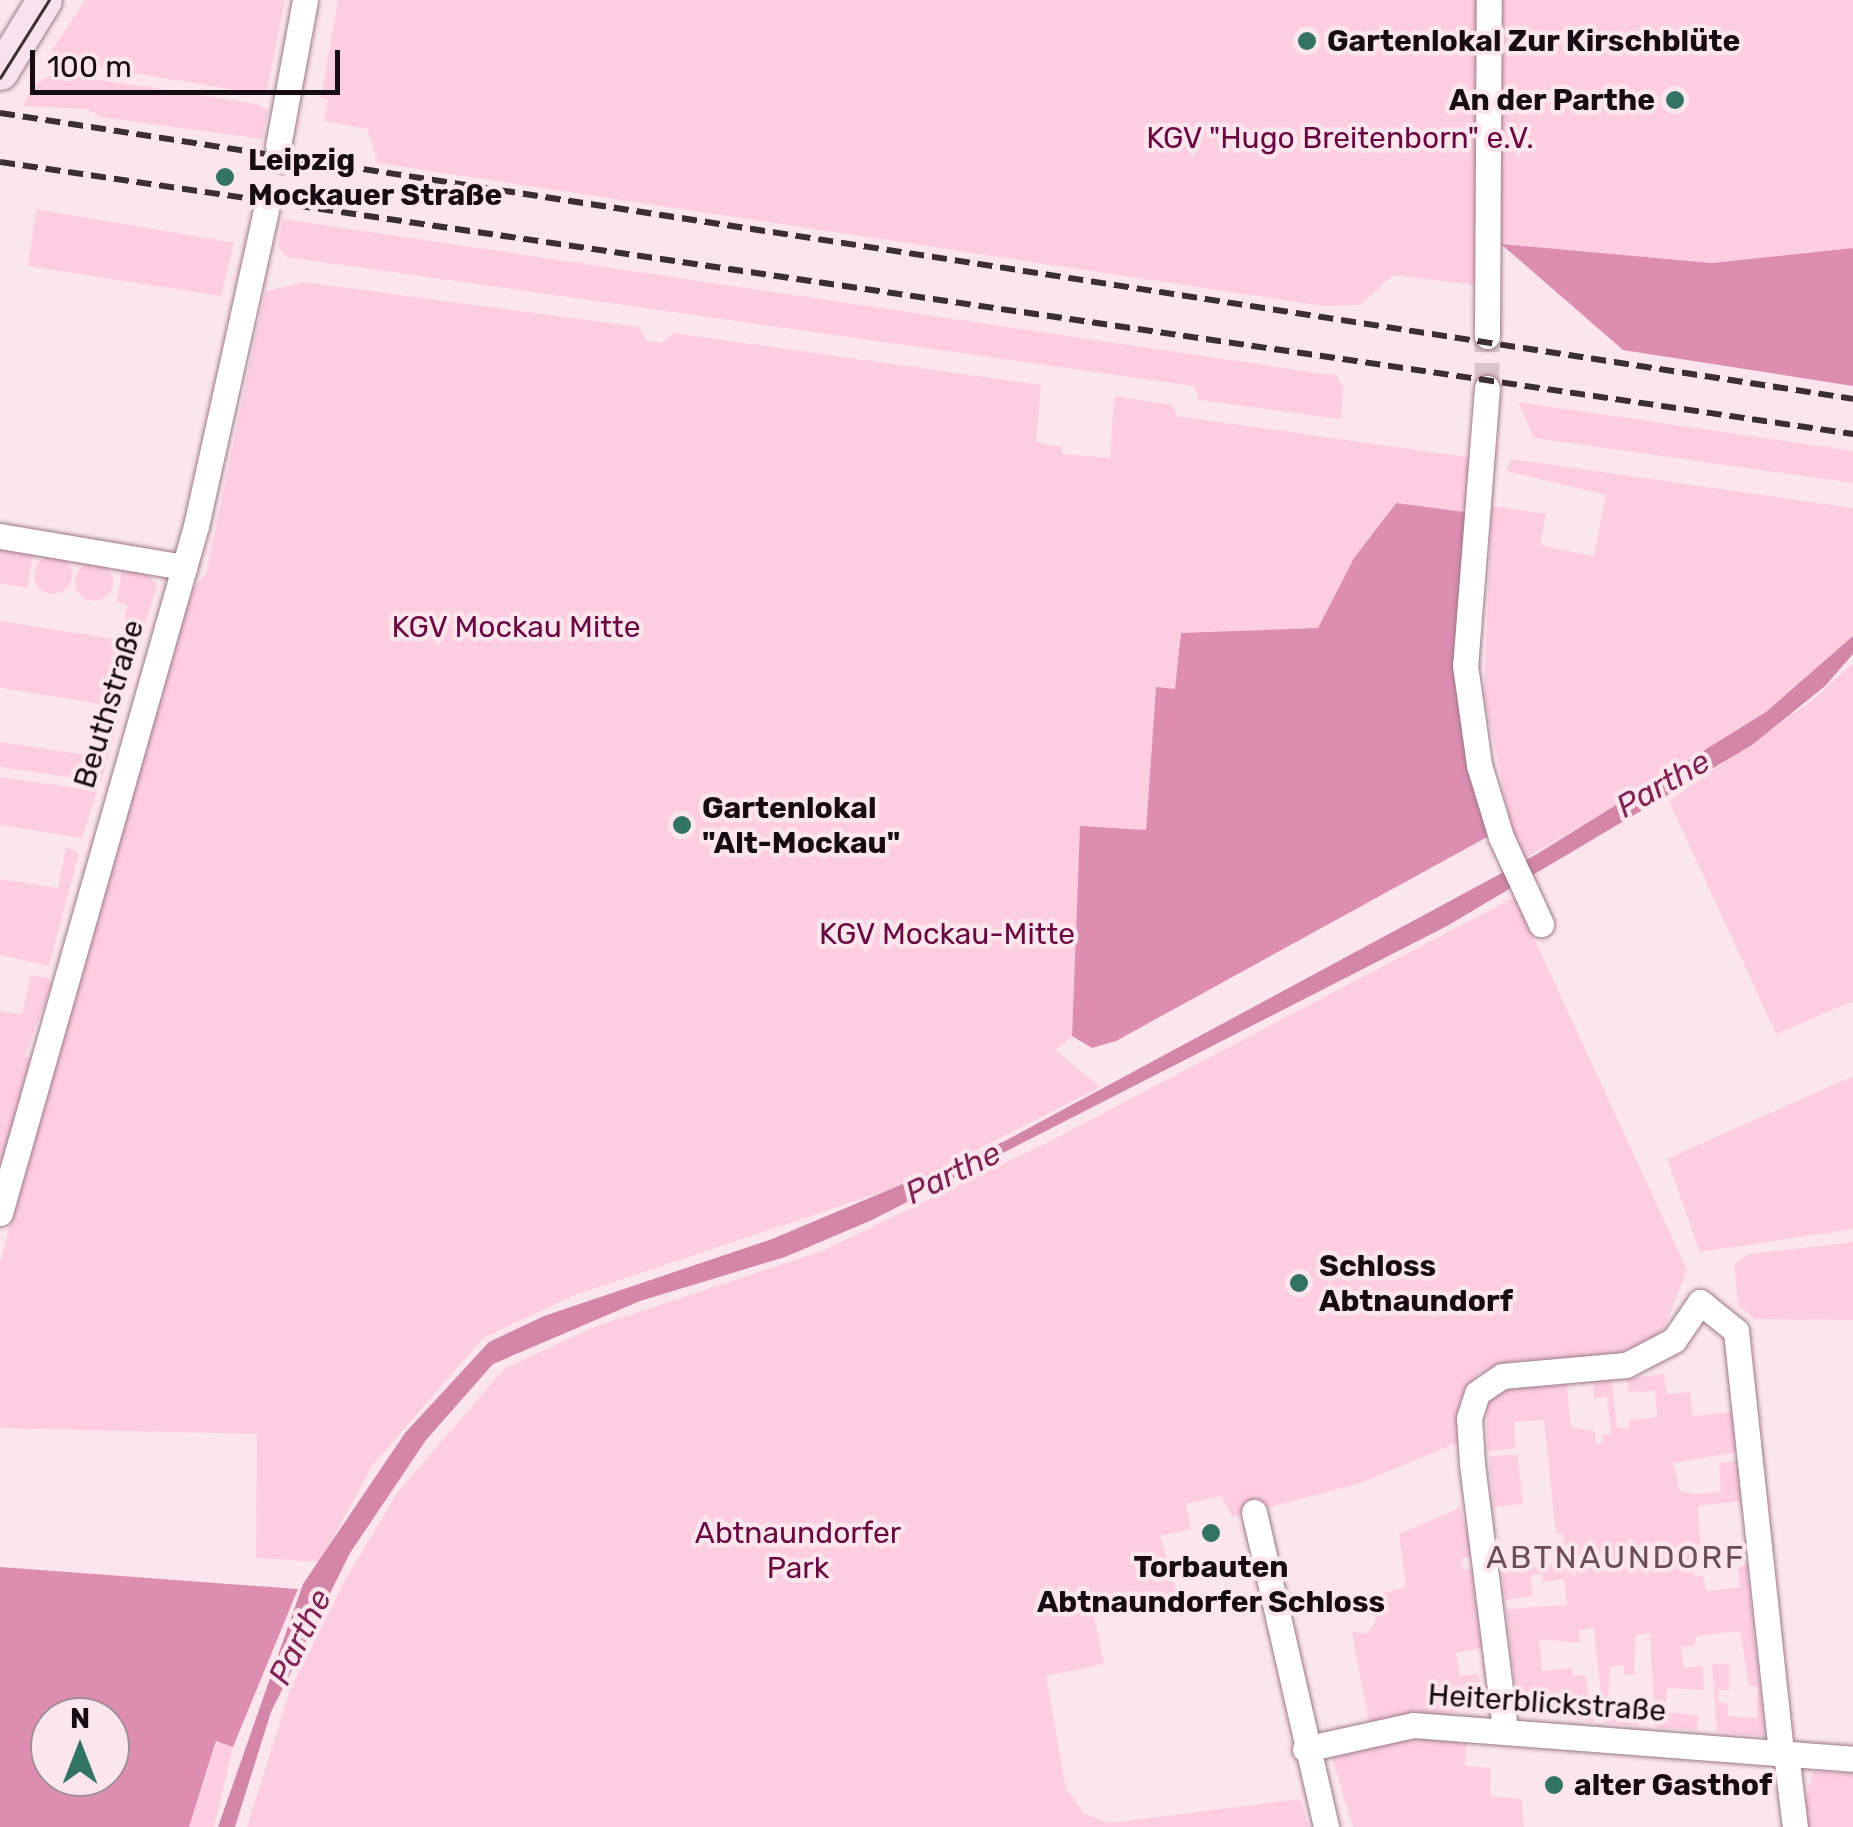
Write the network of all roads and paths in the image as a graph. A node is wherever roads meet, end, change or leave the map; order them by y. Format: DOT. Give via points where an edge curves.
graph roads {
  1 [pos="44,0"];
  2 [pos="306,0"];
  3 [pos="1489,0"];
  4 [pos="5,55"];
  5 [pos="278,146"];
  6 [pos="266,210"];
  7 [pos="1488,336"];
  8 [pos="1486,388"];
  9 [pos="0,536"];
  10 [pos="184,567"];
  11 [pos="1541,924"];
  12 [pos="0,1213"];
  13 [pos="1254,1512"];
  14 [pos="1505,1729"];
  15 [pos="1304,1750"];
  16 [pos="1784,1754"];
  17 [pos="1853,1759"];
  18 [pos="1326,1827"];
  19 [pos="1795,1827"];
  1 -- 4 [label="main road"];
  2 -- 5 [label="street"];
  3 -- 7 [label="street"];
  6 -- 10 [label="street, Beuthstraße"];
  8 -- 11 [label="street" via="1483,495 1463,648 1479,765"];
  9 -- 10 [label="street"];
  10 -- 12 [label="street, Beuthstraße"];
  13 -- 15 [label="street"];
  14 -- 15 [label="street, Heiterblickstraße" via="1413,1725"];
  14 -- 16 [label="street, Heiterblickstraße"];
  14 -- 16 [label="street" via="1472,1463 1472,1405 1502,1376 1626,1366 1674,1340 1700,1302 1736,1331"];
  15 -- 18 [label="street"];
  16 -- 17 [label="street, Heiterblickstraße"];
  16 -- 19 [label="street"];
}
